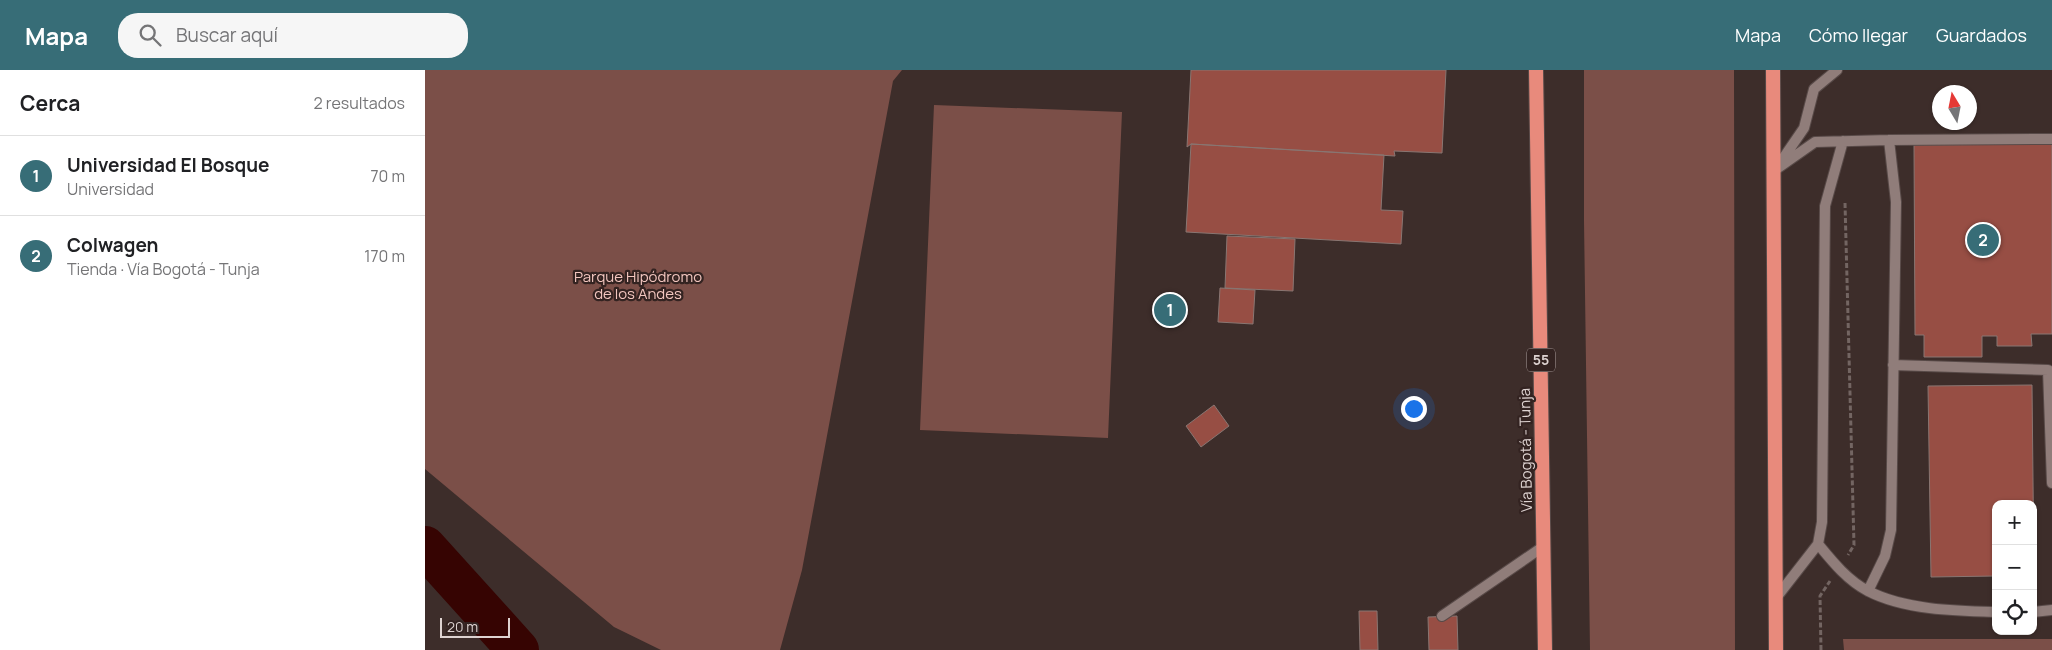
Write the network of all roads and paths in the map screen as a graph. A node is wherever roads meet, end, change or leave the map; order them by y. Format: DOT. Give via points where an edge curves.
graph roads {
  1 [pos="1536,70"];
  2 [pos="1773,70"];
  3 [pos="1837,70"];
  4 [pos="2052,139"];
  5 [pos="1889,140"];
  6 [pos="1843,142"];
  7 [pos="1775,170"];
  8 [pos="1893,365"];
  9 [pos="2052,483"];
  10 [pos="1818,544"];
  11 [pos="1544,546"];
  12 [pos="1868,591"];
  13 [pos="1776,598"];
  14 [pos="2052,610"];
  15 [pos="1992,612"];
  16 [pos="2037,612"];
  17 [pos="1442,616"];
  18 [pos="1545,650"];
  19 [pos="1776,650"];
  1 -- 11 [label="highway, Vía Bogotá - Tunja / 55"];
  2 -- 7 [label="highway"];
  3 -- 7 [label="lane" via="1814,89 1804,128"];
  4 -- 5 [label="lane"];
  5 -- 6 [label="lane"];
  5 -- 8 [label="lane" via="1896,202"];
  6 -- 7 [label="lane" via="1815,142"];
  6 -- 10 [label="lane" via="1825,206 1822,522"];
  7 -- 13 [label="highway"];
  8 -- 9 [label="lane" via="2048,370"];
  8 -- 12 [label="lane" via="1891,530 1885,556"];
  10 -- 12 [label="lane" via="1839,568"];
  10 -- 13 [label="lane"];
  11 -- 17 [label="lane"];
  11 -- 18 [label="highway, Vía Bogotá - Tunja / 55"];
  12 -- 15 [label="lane" via="1936,610"];
  13 -- 19 [label="highway"];
  14 -- 16 [label="lane"];
}
